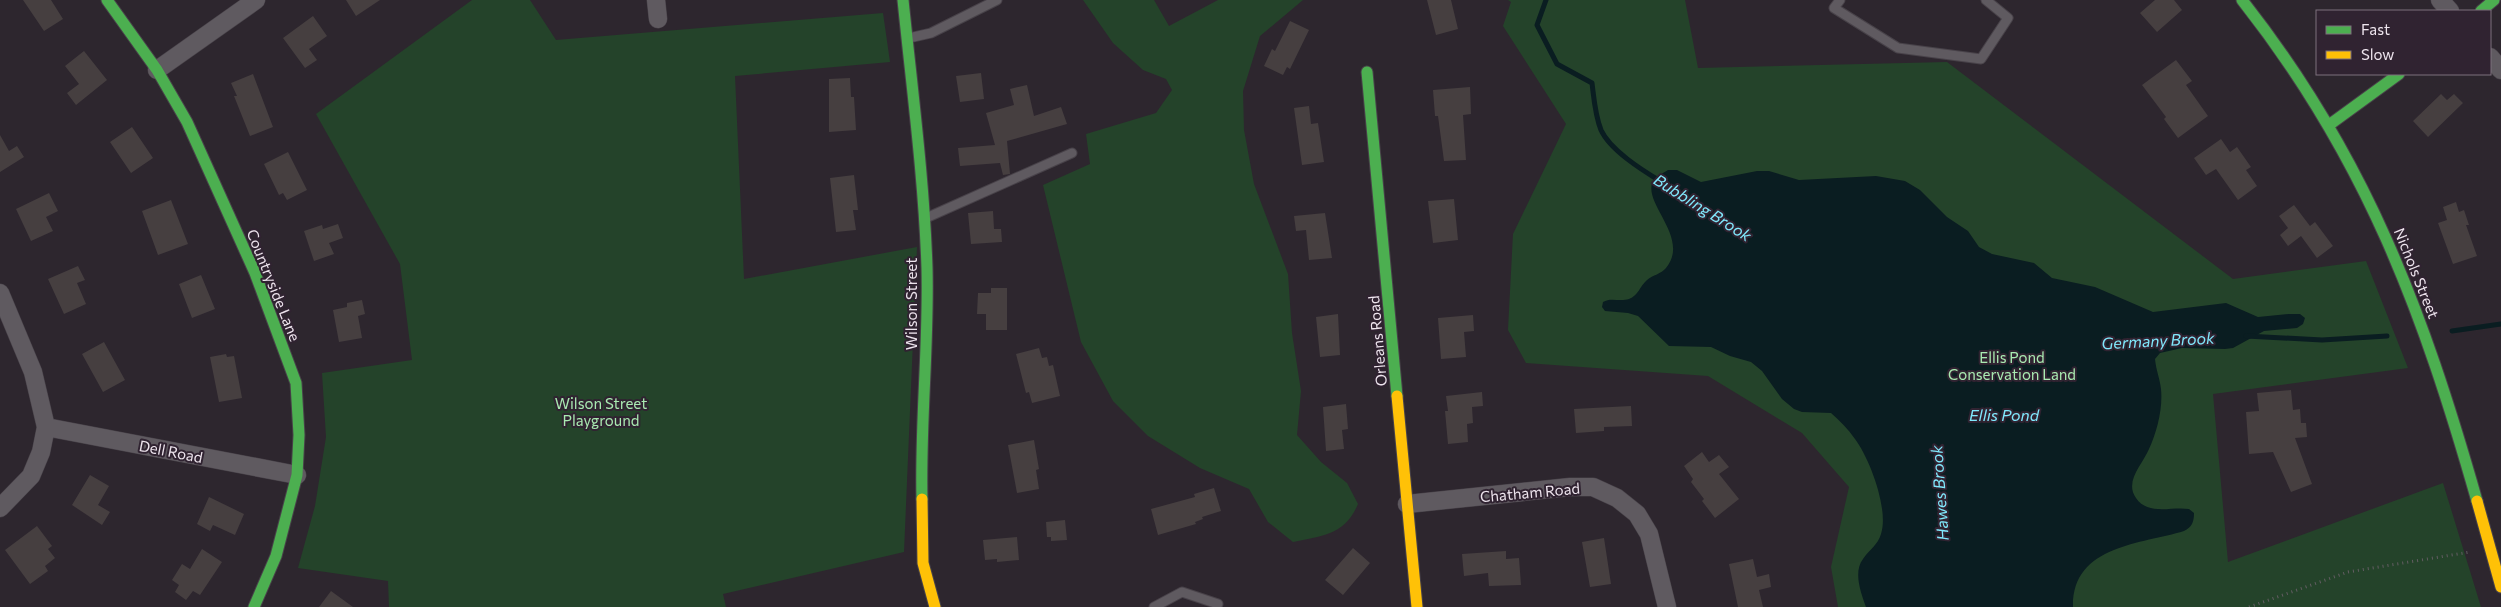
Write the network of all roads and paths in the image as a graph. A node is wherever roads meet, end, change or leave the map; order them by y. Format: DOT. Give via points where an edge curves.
graph roads {
  1 [pos="107,0"];
  2 [pos="256,0"];
  3 [pos="656,0"];
  4 [pos="903,0"];
  5 [pos="997,0"];
  6 [pos="1840,0"];
  7 [pos="1986,0"];
  8 [pos="2242,0"];
  9 [pos="2440,0"];
  10 [pos="2494,0"];
  11 [pos="2449,10"];
  12 [pos="2482,10"];
  13 [pos="658,19"];
  14 [pos="907,38"];
  15 [pos="2491,58"];
  16 [pos="158,70"];
  17 [pos="2501,70"];
  18 [pos="1367,72"];
  19 [pos="2398,75"];
  20 [pos="2329,125"];
  21 [pos="1072,153"];
  22 [pos="925,219"];
  23 [pos="0,294"];
  24 [pos="46,427"];
  25 [pos="297,475"];
  26 [pos="1407,504"];
  27 [pos="0,508"];
  28 [pos="2490,549"];
  29 [pos="2501,587"];
  30 [pos="1218,604"];
  31 [pos="254,607"];
  32 [pos="935,607"];
  33 [pos="1154,607"];
  34 [pos="1417,607"];
  35 [pos="1668,607"];
  36 [pos="2249,607"];
  1 -- 16 [label="street, Countryside Lane"];
  2 -- 16 [label="street"];
  3 -- 13 [label="street"];
  4 -- 14 [label="street, Wilson Street"];
  5 -- 14 [label="lane" via="931,33"];
  6 -- 7 [label="lane" via="1834,8 1898,48 1981,58 2008,18"];
  8 -- 20 [label="street, Nichols Street" via="2287,60"];
  9 -- 11 [label="street"];
  10 -- 12 [label="street"];
  14 -- 22 [label="street, Wilson Street"];
  15 -- 17 [label="street"];
  16 -- 25 [label="street, Countryside Lane" via="187,122 256,273 296,383"];
  18 -- 26 [label="street, Orleans Road"];
  19 -- 20 [label="street"];
  20 -- 28 [label="street, Nichols Street" via="2368,198 2412,298 2452,416"];
  21 -- 22 [label="lane"];
  22 -- 32 [label="street, Wilson Street" via="927,342 921,451 922,554"];
  23 -- 24 [label="street" via="33,372"];
  24 -- 25 [label="street, Dell Road"];
  24 -- 27 [label="street" via="41,452 31,476"];
  25 -- 31 [label="street, Countryside Lane" via="276,556"];
  26 -- 34 [label="street, Orleans Road"];
  26 -- 35 [label="street, Chatham Road" via="1594,487 1617,498 1637,514 1649,534"];
  28 -- 29 [label="street, Nichols Street"];
  28 -- 36 [label="path" via="2348,572"];
  30 -- 33 [label="lane" via="1182,592"];
}
